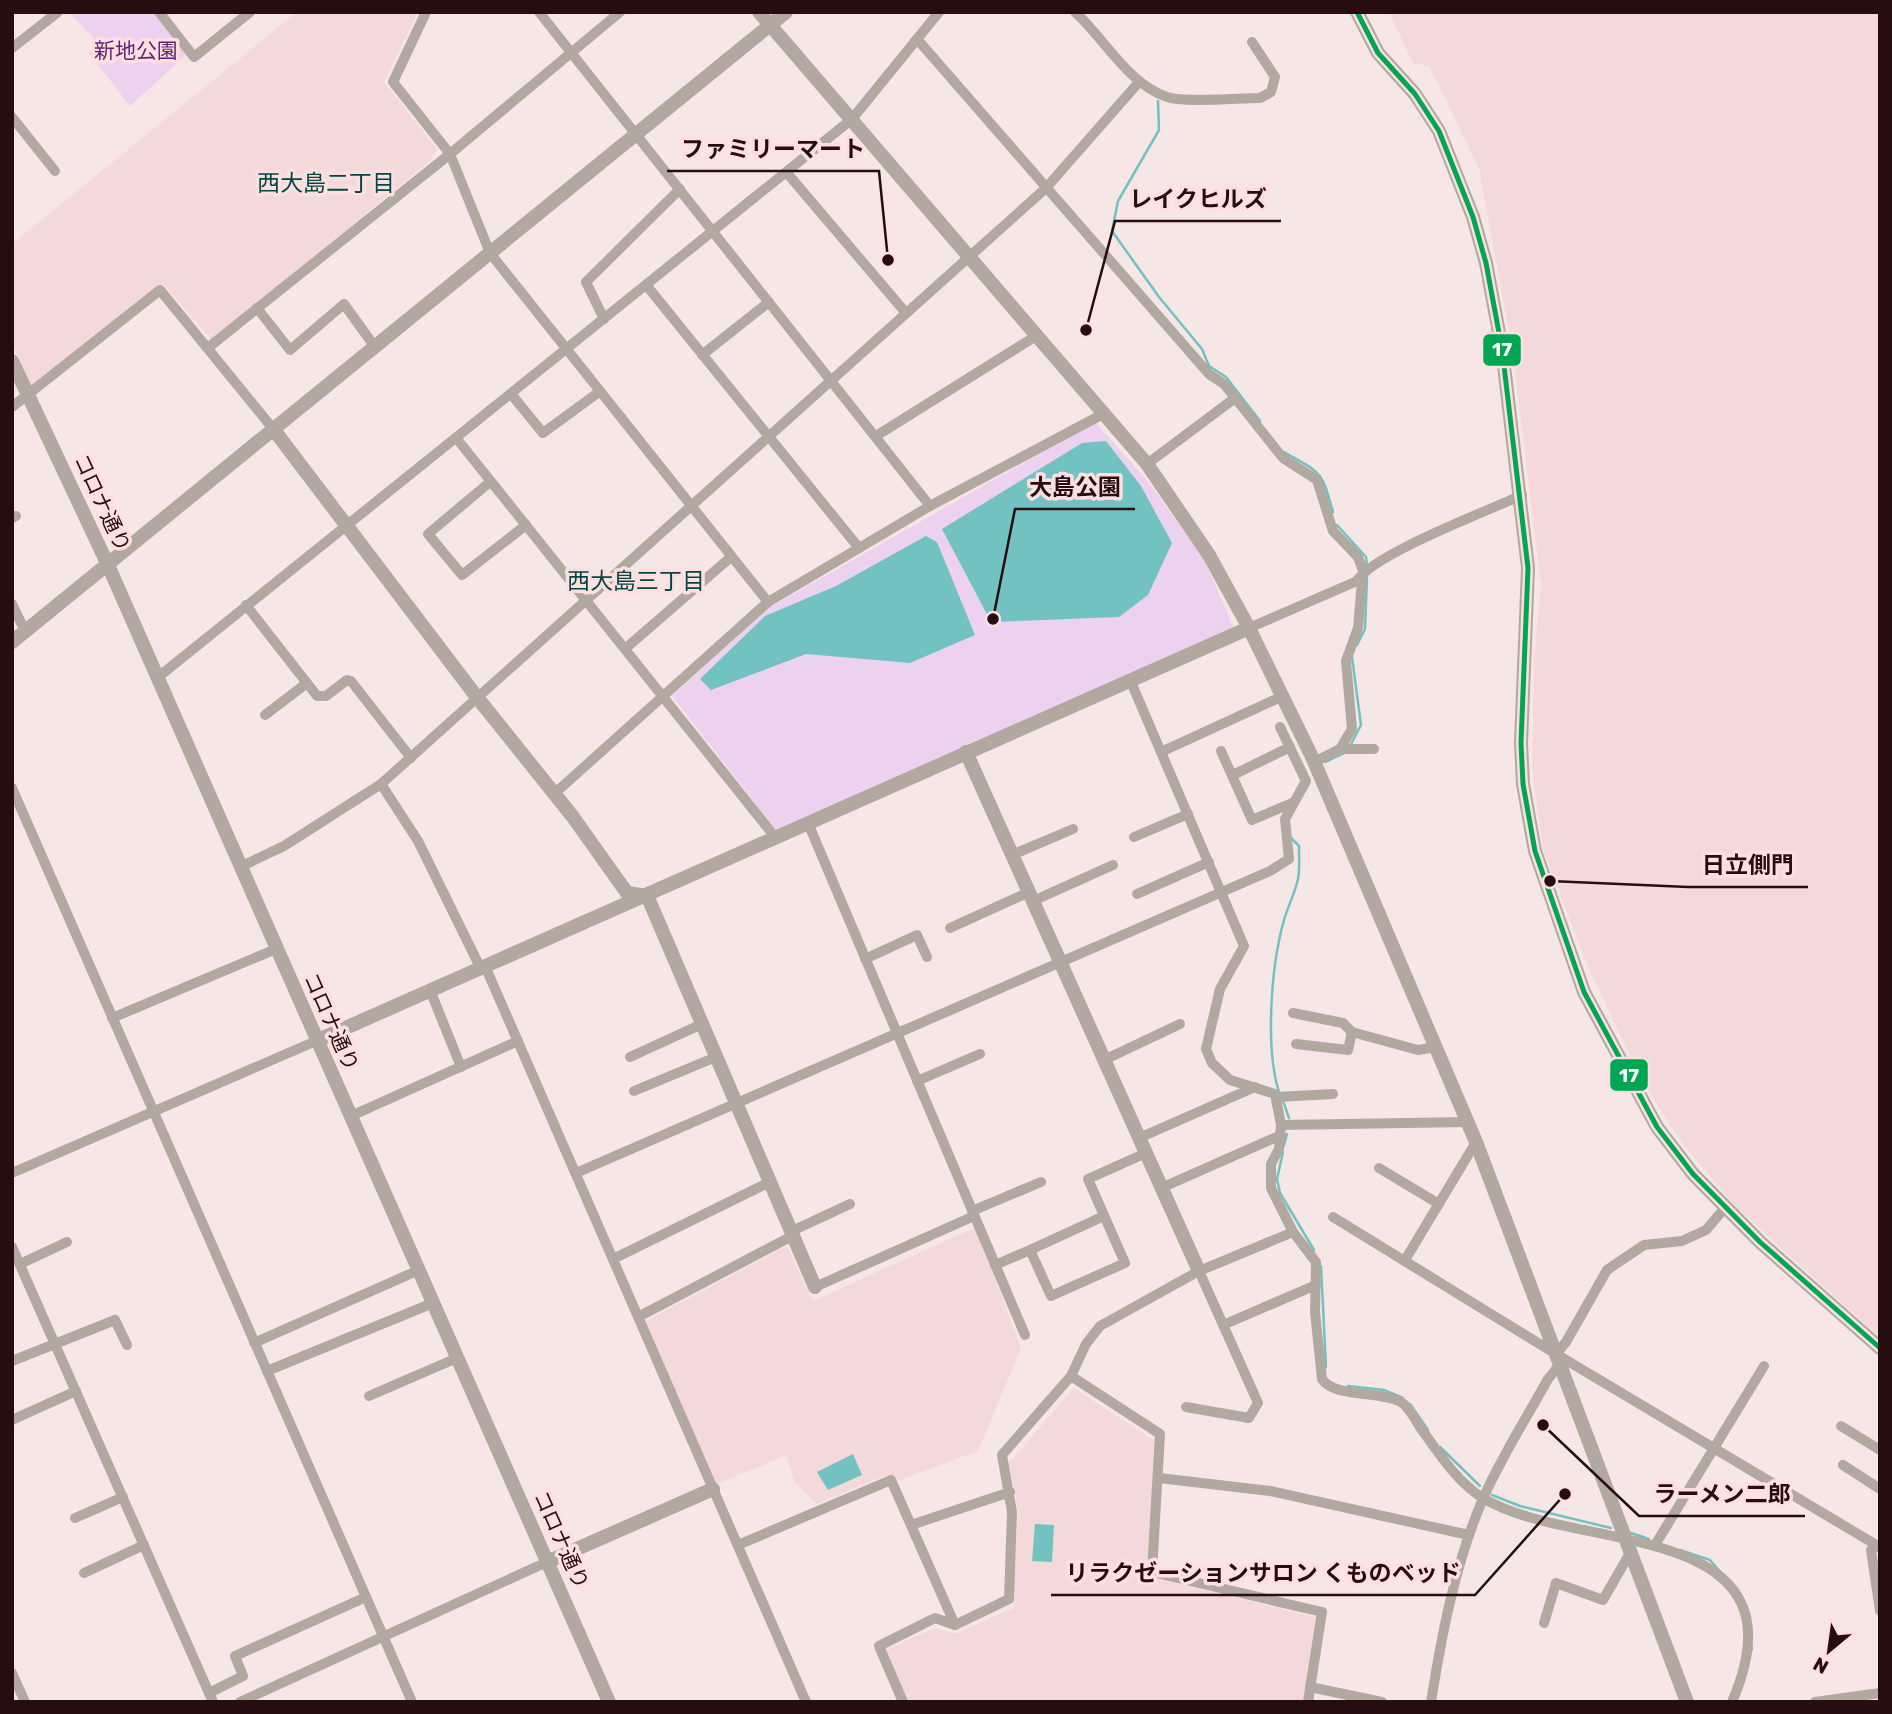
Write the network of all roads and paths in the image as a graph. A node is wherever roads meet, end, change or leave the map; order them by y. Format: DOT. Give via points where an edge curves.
graph roads {
  1 [pos="58,12"];
  2 [pos="159,12"];
  3 [pos="250,12"];
  4 [pos="426,12"];
  5 [pos="539,12"];
  6 [pos="620,12"];
  7 [pos="786,12"];
  8 [pos="939,12"];
  9 [pos="1075,12"];
  10 [pos="1357,12"];
  11 [pos="761,15"];
  12 [pos="917,39"];
  13 [pos="1252,42"];
  14 [pos="12,47"];
  15 [pos="572,53"];
  16 [pos="1139,82"];
  17 [pos="12,117"];
  18 [pos="852,119"];
  19 [pos="636,134"];
  20 [pos="450,154"];
  21 [pos="55,171"];
  22 [pos="787,173"];
  23 [pos="1046,188"];
  24 [pos="680,189"];
  25 [pos="713,231"];
  26 [pos="490,253"];
  27 [pos="969,257"];
  28 [pos="647,286"];
  29 [pos="769,302"];
  30 [pos="257,308"];
  31 [pos="906,313"];
  32 [pos="604,319"];
  33 [pos="1036,336"];
  34 [pos="209,347"];
  35 [pos="375,347"];
  36 [pos="566,350"];
  37 [pos="702,355"];
  38 [pos="12,361"];
  39 [pos="832,380"];
  40 [pos="599,392"];
  41 [pos="511,394"];
  42 [pos="27,395"];
  43 [pos="1235,398"];
  44 [pos="12,407"];
  45 [pos="1103,414"];
  46 [pos="274,430"];
  47 [pos="769,436"];
  48 [pos="876,436"];
  49 [pos="457,439"];
  50 [pos="1147,464"];
  51 [pos="490,482"];
  52 [pos="1522,495"];
  53 [pos="690,506"];
  54 [pos="930,506"];
  55 [pos="526,525"];
  56 [pos="346,526"];
  57 [pos="859,548"];
  58 [pos="731,557"];
  59 [pos="108,565"];
  60 [pos="1364,572"];
  61 [pos="586,600"];
  62 [pos="768,602"];
  63 [pos="12,604"];
  64 [pos="246,604"];
  65 [pos="1249,628"];
  66 [pos="25,631"];
  67 [pos="12,642"];
  68 [pos="626,648"];
  69 [pos="157,678"];
  70 [pos="1131,682"];
  71 [pos="307,683"];
  72 [pos="664,695"];
  73 [pos="476,696"];
  74 [pos="1283,696"];
  75 [pos="265,715"];
  76 [pos="1280,727"];
  77 [pos="1290,747"];
  78 [pos="1340,749"];
  79 [pos="1374,749"];
  80 [pos="1221,751"];
  81 [pos="966,752"];
  82 [pos="1161,752"];
  83 [pos="411,758"];
  84 [pos="1314,762"];
  85 [pos="1233,775"];
  86 [pos="381,785"];
  87 [pos="12,788"];
  88 [pos="554,794"];
  89 [pos="1292,803"];
  90 [pos="1188,814"];
  91 [pos="808,823"];
  92 [pos="1073,829"];
  93 [pos="1134,836"];
  94 [pos="775,837"];
  95 [pos="1012,855"];
  96 [pos="1209,862"];
  97 [pos="1113,865"];
  98 [pos="240,867"];
  99 [pos="1222,892"];
  100 [pos="1138,894"];
  101 [pos="641,895"];
  102 [pos="1031,897"];
  103 [pos="950,928"];
  104 [pos="276,949"];
  105 [pos="927,957"];
  106 [pos="865,959"];
  107 [pos="1060,962"];
  108 [pos="482,967"];
  109 [pos="430,990"];
  110 [pos="1293,1013"];
  111 [pos="112,1018"];
  112 [pos="702,1024"];
  113 [pos="1180,1024"];
  114 [pos="1352,1032"];
  115 [pos="897,1034"];
  116 [pos="316,1041"];
  117 [pos="518,1041"];
  118 [pos="1296,1044"];
  119 [pos="1436,1047"];
  120 [pos="981,1054"];
  121 [pos="630,1057"];
  122 [pos="716,1057"];
  123 [pos="1104,1060"];
  124 [pos="461,1067"];
  125 [pos="917,1081"];
  126 [pos="1255,1087"];
  127 [pos="634,1091"];
  128 [pos="1333,1094"];
  129 [pos="1276,1097"];
  130 [pos="736,1103"];
  131 [pos="152,1110"];
  132 [pos="351,1116"];
  133 [pos="1468,1122"];
  134 [pos="1281,1130"];
  135 [pos="1139,1138"];
  136 [pos="1476,1142"];
  137 [pos="1146,1153"];
  138 [pos="1379,1167"];
  139 [pos="12,1173"];
  140 [pos="576,1174"];
  141 [pos="770,1182"];
  142 [pos="1041,1182"];
  143 [pos="1161,1188"];
  144 [pos="850,1204"];
  145 [pos="1439,1204"];
  146 [pos="1724,1209"];
  147 [pos="973,1214"];
  148 [pos="1104,1216"];
  149 [pos="1333,1217"];
  150 [pos="1293,1231"];
  151 [pos="793,1233"];
  152 [pos="67,1242"];
  153 [pos="12,1247"];
  154 [pos="1030,1250"];
  155 [pos="613,1259"];
  156 [pos="1405,1260"];
  157 [pos="20,1264"];
  158 [pos="995,1265"];
  159 [pos="419,1270"];
  160 [pos="1199,1271"];
  161 [pos="1316,1285"];
  162 [pos="815,1287"];
  163 [pos="433,1303"];
  164 [pos="638,1317"];
  165 [pos="1223,1325"];
  166 [pos="1025,1335"];
  167 [pos="55,1343"];
  168 [pos="254,1343"];
  169 [pos="127,1345"];
  170 [pos="1880,1348"];
  171 [pos="457,1358"];
  172 [pos="1558,1359"];
  173 [pos="12,1361"];
  174 [pos="1764,1366"];
  175 [pos="267,1371"];
  176 [pos="1071,1376"];
  177 [pos="76,1391"];
  178 [pos="369,1396"];
  179 [pos="1186,1408"];
  180 [pos="12,1420"];
  181 [pos="1841,1426"];
  182 [pos="1715,1448"];
  183 [pos="1880,1450"];
  184 [pos="1843,1465"];
  185 [pos="1159,1478"];
  186 [pos="713,1489"];
  187 [pos="1880,1489"];
  188 [pos="1010,1492"];
  189 [pos="122,1497"];
  190 [pos="1484,1498"];
  191 [pos="75,1518"];
  192 [pos="911,1525"];
  193 [pos="1469,1535"];
  194 [pos="1623,1536"];
  195 [pos="144,1545"];
  196 [pos="738,1545"];
  197 [pos="1655,1545"];
  198 [pos="1879,1545"];
  199 [pos="1630,1553"];
  200 [pos="547,1562"];
  201 [pos="84,1573"];
  202 [pos="366,1597"];
  203 [pos="1880,1611"];
  204 [pos="1544,1623"];
  205 [pos="955,1625"];
  206 [pos="384,1639"];
  207 [pos="12,1673"];
  208 [pos="1310,1688"];
  209 [pos="1880,1693"];
  210 [pos="211,1697"];
  211 [pos="25,1702"];
  212 [pos="240,1702"];
  213 [pos="412,1702"];
  214 [pos="609,1702"];
  215 [pos="806,1702"];
  216 [pos="903,1702"];
  217 [pos="1308,1702"];
  218 [pos="1382,1702"];
  219 [pos="1431,1702"];
  220 [pos="1687,1702"];
  221 [pos="1732,1702"];
  222 [pos="1815,1702"];
  1 -- 14 [label="street"];
  2 -- 3 [label="street" via="194,57"];
  4 -- 20 [label="street" via="393,82"];
  5 -- 15 [label="street"];
  6 -- 15 [label="street"];
  7 -- 11 [label="street"];
  8 -- 12 [label="street"];
  9 -- 16 [label="street"];
  10 -- 52 [label="street" via="1378,53 1415,94 1439,131 1473,218 1494,303"];
  11 -- 18 [label="street"];
  11 -- 19 [label="street"];
  12 -- 18 [label="street"];
  12 -- 23 [label="street"];
  13 -- 16 [label="street" via="1275,77 1271,92 1260,98 1168,98"];
  15 -- 19 [label="street"];
  15 -- 20 [label="street"];
  16 -- 23 [label="street"];
  17 -- 21 [label="street"];
  18 -- 22 [label="street"];
  18 -- 27 [label="street"];
  19 -- 24 [label="street"];
  19 -- 26 [label="street"];
  20 -- 26 [label="street"];
  20 -- 30 [label="street"];
  22 -- 25 [label="street"];
  22 -- 31 [label="street"];
  23 -- 27 [label="street"];
  23 -- 43 [label="street"];
  24 -- 25 [label="street"];
  24 -- 32 [label="street" via="586,282"];
  25 -- 28 [label="street"];
  25 -- 29 [label="street"];
  26 -- 35 [label="street"];
  26 -- 36 [label="street"];
  27 -- 31 [label="street"];
  27 -- 33 [label="street"];
  28 -- 32 [label="street"];
  28 -- 37 [label="street"];
  29 -- 37 [label="street"];
  29 -- 39 [label="street"];
  30 -- 34 [label="street"];
  30 -- 35 [label="street" via="290,349 344,304"];
  31 -- 39 [label="street"];
  32 -- 36 [label="street"];
  33 -- 45 [label="street"];
  33 -- 48 [label="street"];
  34 -- 42 [label="street" via="160,290"];
  34 -- 46 [label="street"];
  35 -- 46 [label="street"];
  36 -- 40 [label="street"];
  36 -- 41 [label="street"];
  37 -- 47 [label="street"];
  38 -- 42 [label="street, コロナ通り"];
  39 -- 47 [label="street"];
  39 -- 48 [label="street"];
  40 -- 41 [label="street" via="543,433"];
  40 -- 53 [label="street"];
  41 -- 49 [label="street"];
  42 -- 44 [label="street"];
  42 -- 59 [label="street, コロナ通り"];
  43 -- 50 [label="street"];
  43 -- 60 [label="street" via="1283,458 1317,480 1333,531 1358,557"];
  45 -- 50 [label="street"];
  45 -- 54 [label="street"];
  46 -- 56 [label="street"];
  46 -- 59 [label="street"];
  47 -- 53 [label="street"];
  47 -- 57 [label="street"];
  48 -- 54 [label="street"];
  49 -- 51 [label="street"];
  49 -- 56 [label="street"];
  50 -- 65 [label="street" via="1209,555"];
  51 -- 55 [label="street"];
  51 -- 55 [label="street" via="428,534 445,555 462,575"];
  52 -- 60 [label="street"];
  52 -- 146 [label="street" via="1528,568 1521,743 1535,851 1601,1028 1657,1127"];
  53 -- 58 [label="street"];
  53 -- 61 [label="street"];
  54 -- 57 [label="street"];
  55 -- 61 [label="street"];
  56 -- 64 [label="street"];
  56 -- 73 [label="street"];
  57 -- 62 [label="street"];
  58 -- 62 [label="street"];
  58 -- 68 [label="street"];
  59 -- 66 [label="street"];
  59 -- 69 [label="street, コロナ通り"];
  60 -- 65 [label="street"];
  60 -- 78 [label="street" via="1358,628 1346,661 1352,729"];
  61 -- 68 [label="street"];
  61 -- 73 [label="street"];
  62 -- 72 [label="street"];
  63 -- 66 [label="street"];
  64 -- 69 [label="street"];
  64 -- 71 [label="street"];
  65 -- 70 [label="street"];
  65 -- 74 [label="street"];
  66 -- 67 [label="street"];
  68 -- 72 [label="street"];
  69 -- 98 [label="street, コロナ通り"];
  70 -- 81 [label="street"];
  70 -- 82 [label="street"];
  71 -- 75 [label="street"];
  71 -- 83 [label="street" via="321,697 347,680 355,684"];
  72 -- 88 [label="street"];
  72 -- 94 [label="street"];
  73 -- 83 [label="street"];
  73 -- 88 [label="street"];
  74 -- 82 [label="street"];
  74 -- 84 [label="street"];
  76 -- 77 [label="street"];
  77 -- 85 [label="street"];
  77 -- 89 [label="street" via="1306,781"];
  78 -- 79 [label="street"];
  78 -- 84 [label="street"];
  80 -- 85 [label="street"];
  81 -- 91 [label="street"];
  81 -- 95 [label="street"];
  82 -- 90 [label="street"];
  83 -- 86 [label="street"];
  84 -- 119 [label="street"];
  85 -- 89 [label="street" via="1252,820"];
  86 -- 98 [label="street" via="284,846"];
  86 -- 108 [label="street" via="418,841"];
  87 -- 111 [label="street"];
  88 -- 101 [label="street" via="627,893"];
  89 -- 99 [label="street" via="1284,828 1289,859"];
  90 -- 93 [label="street"];
  90 -- 96 [label="street"];
  91 -- 94 [label="street"];
  91 -- 106 [label="street"];
  92 -- 95 [label="street"];
  94 -- 101 [label="street"];
  95 -- 102 [label="street"];
  96 -- 99 [label="street"];
  96 -- 100 [label="street"];
  97 -- 102 [label="street"];
  98 -- 104 [label="street, コロナ通り"];
  99 -- 107 [label="street"];
  99 -- 126 [label="street" via="1244,946 1220,989 1206,1049 1212,1063 1230,1080"];
  101 -- 108 [label="street"];
  101 -- 112 [label="street" via="649,900"];
  102 -- 103 [label="street"];
  102 -- 107 [label="street"];
  104 -- 111 [label="street"];
  104 -- 116 [label="street, コロナ通り"];
  105 -- 106 [label="street" via="917,935"];
  106 -- 115 [label="street"];
  107 -- 115 [label="street"];
  107 -- 123 [label="street"];
  108 -- 109 [label="street"];
  108 -- 117 [label="street"];
  109 -- 116 [label="street"];
  109 -- 124 [label="street"];
  110 -- 114 [label="street" via="1343,1023"];
  111 -- 131 [label="street"];
  112 -- 121 [label="street"];
  112 -- 122 [label="street"];
  113 -- 123 [label="street"];
  114 -- 118 [label="street" via="1348,1050"];
  114 -- 119 [label="street" via="1418,1050"];
  115 -- 125 [label="street"];
  115 -- 130 [label="street"];
  116 -- 131 [label="street"];
  116 -- 132 [label="street, コロナ通り"];
  117 -- 124 [label="street"];
  117 -- 140 [label="street"];
  119 -- 133 [label="street"];
  120 -- 125 [label="street"];
  122 -- 127 [label="street"];
  122 -- 130 [label="street"];
  123 -- 135 [label="street"];
  124 -- 132 [label="street"];
  125 -- 147 [label="street"];
  126 -- 129 [label="street"];
  126 -- 135 [label="street"];
  128 -- 129 [label="street"];
  129 -- 134 [label="street"];
  130 -- 140 [label="street"];
  130 -- 141 [label="street"];
  131 -- 139 [label="street"];
  131 -- 168 [label="street"];
  132 -- 159 [label="street, コロナ通り"];
  133 -- 134 [label="street"];
  133 -- 136 [label="street"];
  134 -- 143 [label="street"];
  134 -- 150 [label="street" via="1270,1188"];
  135 -- 137 [label="street"];
  136 -- 145 [label="street"];
  136 -- 172 [label="street"];
  137 -- 143 [label="street"];
  137 -- 148 [label="street" via="1088,1179"];
  138 -- 145 [label="street"];
  140 -- 155 [label="street"];
  141 -- 151 [label="street"];
  141 -- 155 [label="street"];
  142 -- 147 [label="street"];
  143 -- 160 [label="street"];
  144 -- 151 [label="street"];
  145 -- 156 [label="street"];
  146 -- 170 [label="street"];
  146 -- 172 [label="street" via="1706,1230 1682,1241 1644,1245 1606,1270"];
  147 -- 158 [label="street"];
  147 -- 162 [label="street"];
  148 -- 154 [label="street"];
  148 -- 154 [label="street" via="1125,1263 1051,1296"];
  149 -- 156 [label="street"];
  150 -- 160 [label="street"];
  150 -- 161 [label="street" via="1316,1262"];
  151 -- 162 [label="street"];
  151 -- 164 [label="street"];
  152 -- 157 [label="street"];
  153 -- 157 [label="street"];
  154 -- 158 [label="street"];
  155 -- 164 [label="street"];
  156 -- 172 [label="street"];
  157 -- 167 [label="street"];
  158 -- 166 [label="street"];
  159 -- 163 [label="street, コロナ通り"];
  159 -- 168 [label="street"];
  160 -- 165 [label="street"];
  160 -- 176 [label="street" via="1100,1325"];
  161 -- 165 [label="street"];
  161 -- 190 [label="street" via="1322,1379 1327,1386 1380,1394 1405,1405 1454,1472"];
  163 -- 171 [label="street, コロナ通り"];
  163 -- 175 [label="street"];
  164 -- 186 [label="street"];
  165 -- 179 [label="street" via="1258,1403 1249,1418"];
  167 -- 169 [label="street" via="115,1320"];
  167 -- 173 [label="street"];
  167 -- 177 [label="street"];
  168 -- 175 [label="street"];
  171 -- 178 [label="street"];
  171 -- 200 [label="street, コロナ通り"];
  172 -- 182 [label="street"];
  172 -- 190 [label="street"];
  172 -- 194 [label="street"];
  174 -- 182 [label="street"];
  175 -- 202 [label="street"];
  176 -- 185 [label="street" via="1160,1434"];
  176 -- 188 [label="street" via="1002,1455"];
  177 -- 180 [label="street"];
  177 -- 189 [label="street"];
  181 -- 183 [label="street"];
  182 -- 197 [label="street"];
  182 -- 198 [label="street"];
  184 -- 187 [label="street"];
  185 -- 193 [label="street" via="1270,1492"];
  185 -- 208 [label="street" via="1152,1572 1322,1612"];
  186 -- 196 [label="street"];
  186 -- 200 [label="street"];
  188 -- 192 [label="street"];
  188 -- 205 [label="street" via="1009,1599"];
  189 -- 191 [label="street"];
  189 -- 195 [label="street"];
  190 -- 193 [label="street"];
  190 -- 194 [label="street" via="1545,1520"];
  192 -- 196 [label="street" via="891,1480"];
  192 -- 205 [label="street"];
  193 -- 219 [label="street" via="1448,1608"];
  194 -- 197 [label="street"];
  194 -- 199 [label="street"];
  195 -- 201 [label="street"];
  195 -- 210 [label="street"];
  196 -- 215 [label="street"];
  197 -- 221 [label="street" via="1700,1563 1728,1585 1742,1604 1749,1628"];
  198 -- 203 [label="street" via="1871,1550"];
  199 -- 204 [label="street" via="1603,1600 1556,1583"];
  199 -- 220 [label="street"];
  200 -- 206 [label="street"];
  200 -- 214 [label="street, コロナ通り"];
  202 -- 206 [label="street"];
  202 -- 210 [label="street" via="235,1656 243,1676"];
  205 -- 216 [label="street" via="935,1618 879,1646"];
  206 -- 212 [label="street"];
  206 -- 213 [label="street"];
  207 -- 211 [label="street"];
  208 -- 217 [label="street"];
  208 -- 218 [label="street"];
  209 -- 222 [label="street"];
}
